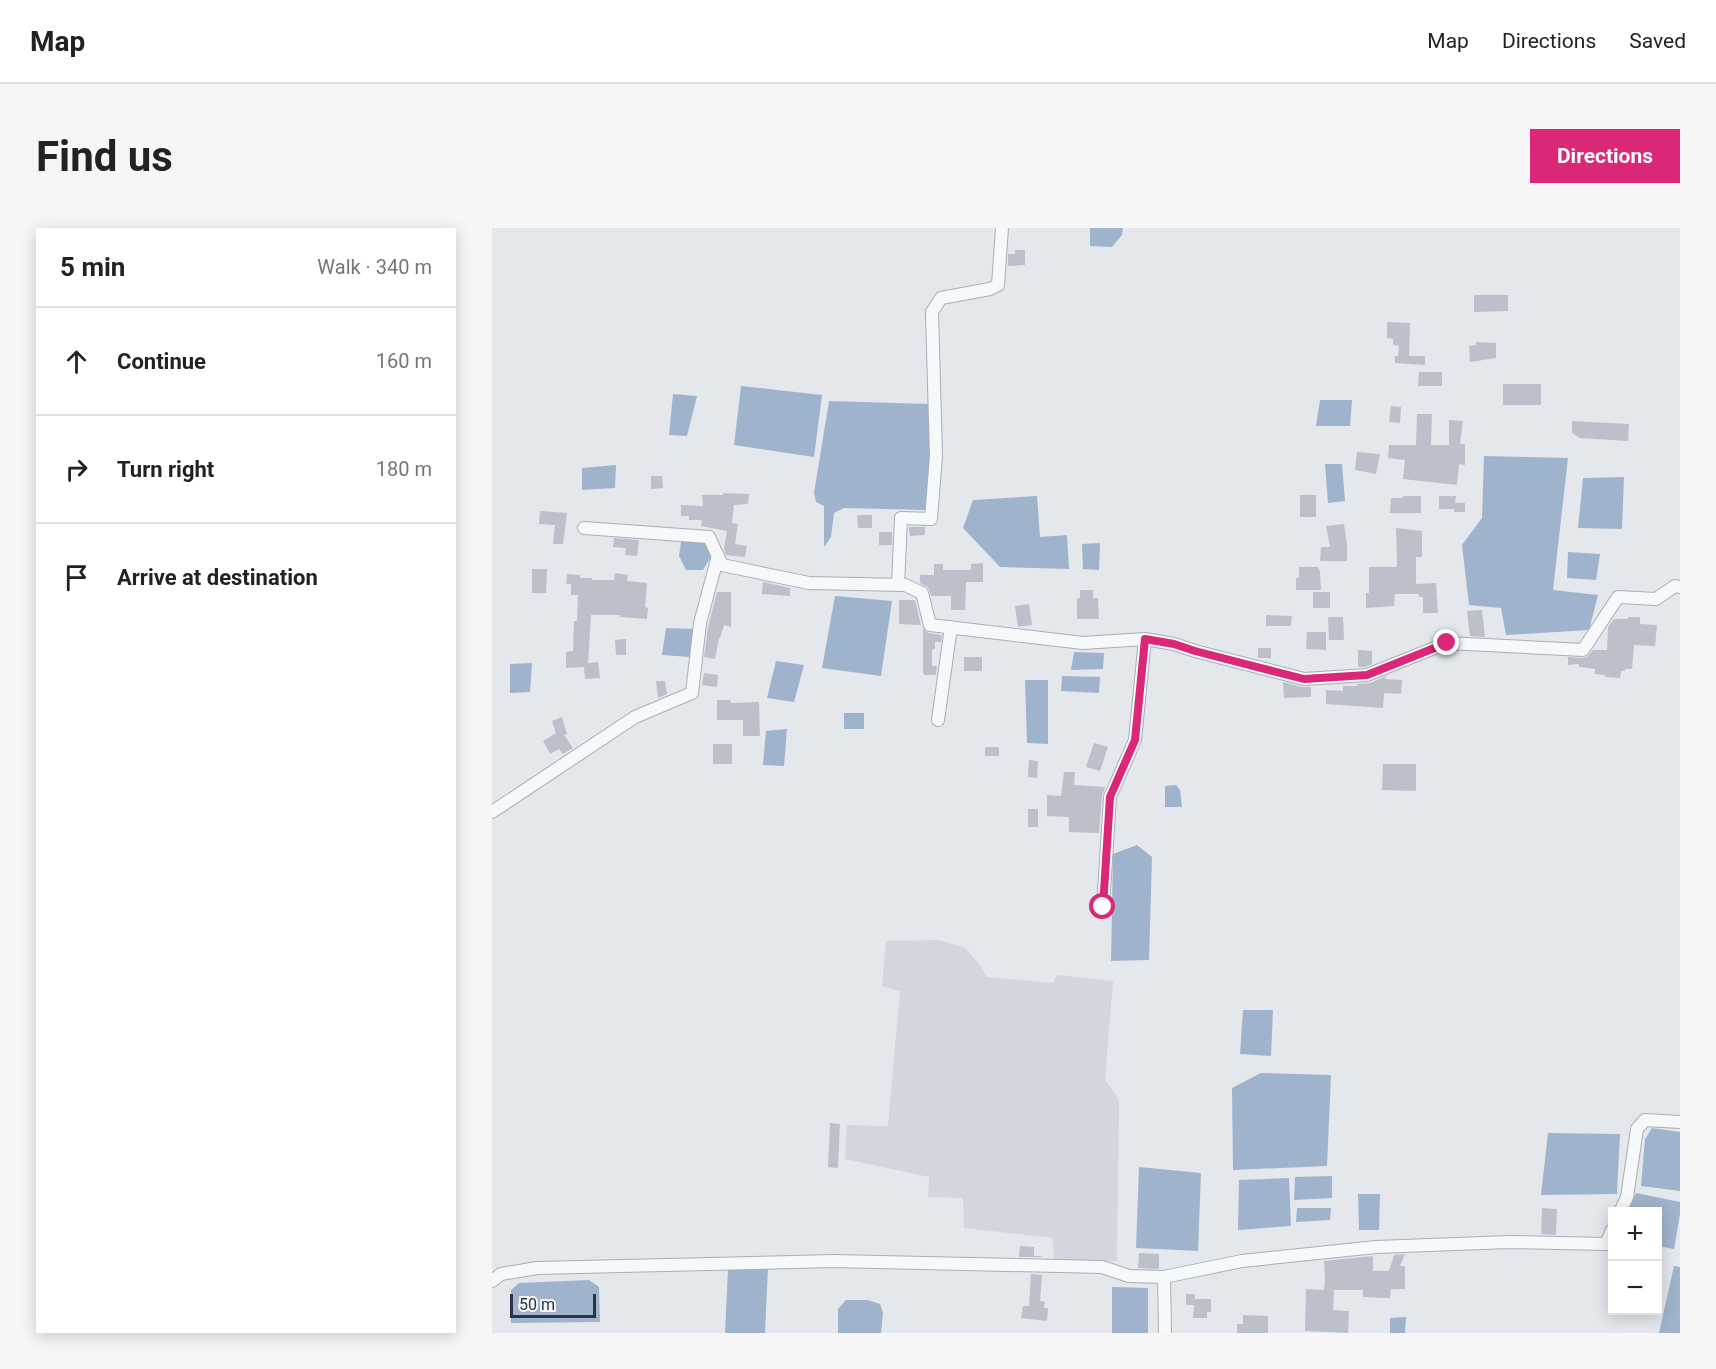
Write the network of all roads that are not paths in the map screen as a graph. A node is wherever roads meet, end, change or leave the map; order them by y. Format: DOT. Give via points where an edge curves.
graph roads {
  1 [pos="1002,228"];
  2 [pos="584,528"];
  3 [pos="718,556"];
  4 [pos="898,585"];
  5 [pos="1680,587"];
  6 [pos="951,627"];
  7 [pos="1145,639"];
  8 [pos="938,720"];
  9 [pos="492,812"];
  10 [pos="1103,907"];
  11 [pos="1680,1122"];
  12 [pos="1622,1207"];
  13 [pos="1608,1239"];
  14 [pos="1164,1277"];
  15 [pos="492,1281"];
  16 [pos="1165,1333"];
  1 -- 4 [label="street" via="998,285 941,298 932,312 936,456 931,519 901,518"];
  2 -- 3 [label="street" via="709,537"];
  3 -- 4 [label="street" via="722,565 809,583"];
  3 -- 9 [label="street" via="700,623 692,693 635,717"];
  4 -- 6 [label="street" via="922,593 930,625"];
  5 -- 7 [label="street" via="1675,586 1656,599 1618,597 1583,650 1447,643 1367,675 1304,679"];
  6 -- 7 [label="street" via="1083,643"];
  6 -- 8 [label="street"];
  7 -- 10 [label="street" via="1135,740 1110,797"];
  11 -- 12 [label="street" via="1646,1120 1637,1129"];
  13 -- 14 [label="street" via="1606,1244 1509,1242 1376,1247 1242,1261"];
  14 -- 15 [label="street" via="1129,1276 1102,1268 833,1261 537,1268 501,1274"];
  14 -- 16 [label="street"];
}
